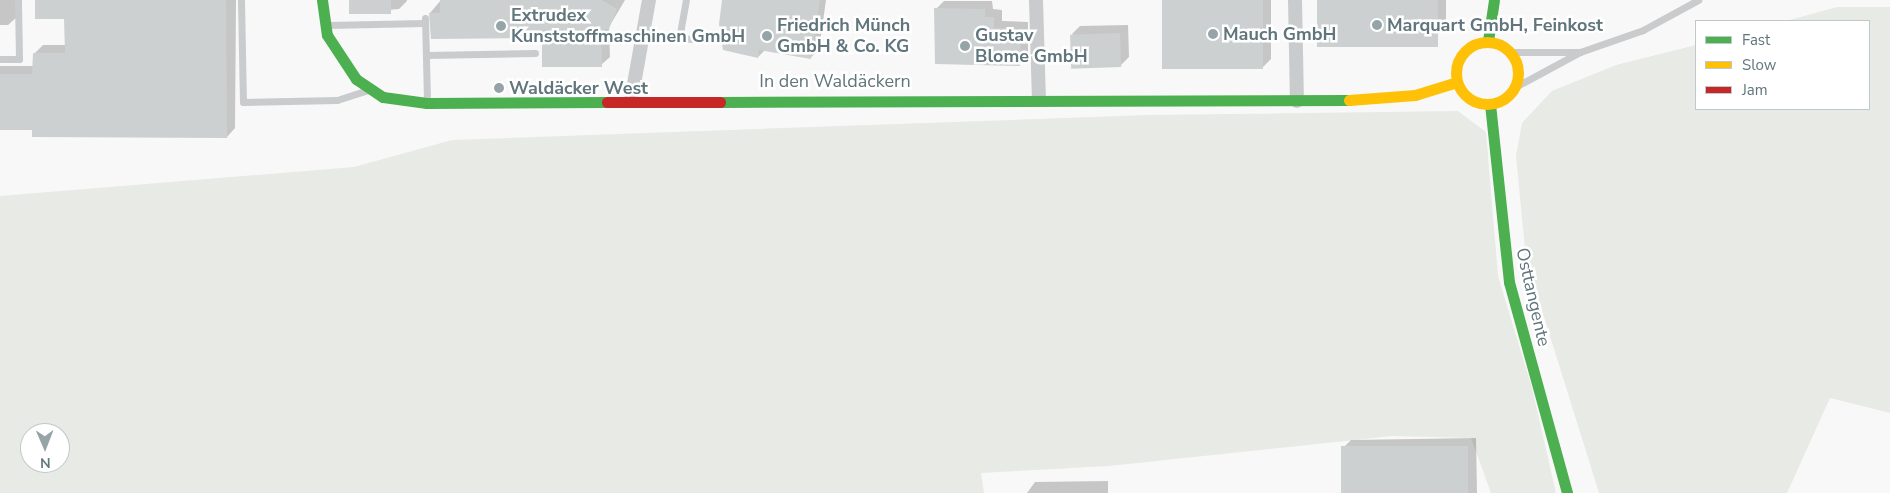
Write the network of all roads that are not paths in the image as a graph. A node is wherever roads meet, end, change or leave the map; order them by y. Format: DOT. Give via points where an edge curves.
graph roads {
  1 [pos="18,0"];
  2 [pos="241,0"];
  3 [pos="322,0"];
  4 [pos="649,0"];
  5 [pos="686,0"];
  6 [pos="1036,0"];
  7 [pos="1296,0"];
  8 [pos="1494,0"];
  9 [pos="1698,0"];
  10 [pos="324,25"];
  11 [pos="642,36"];
  12 [pos="680,38"];
  13 [pos="710,40"];
  14 [pos="1488,41"];
  15 [pos="1511,52"];
  16 [pos="1580,52"];
  17 [pos="535,53"];
  18 [pos="426,55"];
  19 [pos="0,60"];
  20 [pos="1457,82"];
  21 [pos="1515,87"];
  22 [pos="368,90"];
  23 [pos="1039,100"];
  24 [pos="631,101"];
  25 [pos="1297,101"];
  26 [pos="427,103"];
  27 [pos="1490,104"];
  28 [pos="1567,493"];
  1 -- 19 [label="lane" via="19,59"];
  2 -- 22 [label="lane" via="242,102 337,100"];
  3 -- 10 [label="street, In den Waldäckern"];
  4 -- 11 [label="street"];
  5 -- 12 [label="lane"];
  6 -- 23 [label="street"];
  7 -- 25 [label="street"];
  8 -- 14 [label="street"];
  9 -- 16 [label="lane" via="1643,30"];
  10 -- 18 [label="lane" via="425,21"];
  10 -- 22 [label="street, In den Waldäckern" via="342,64"];
  11 -- 12 [label="lane"];
  11 -- 24 [label="street"];
  12 -- 13 [label="lane"];
  14 -- 15 [label="street"];
  14 -- 20 [label="street" via="1464,52 1456,72"];
  15 -- 16 [label="lane"];
  15 -- 21 [label="street" via="1518,67"];
  16 -- 21 [label="lane"];
  17 -- 18 [label="lane"];
  18 -- 26 [label="lane"];
  20 -- 25 [label="street, In den Waldäckern" via="1395,98"];
  20 -- 27 [label="street" via="1466,96"];
  21 -- 27 [label="street"];
  22 -- 26 [label="street, In den Waldäckern" via="393,100"];
  23 -- 24 [label="street, In den Waldäckern"];
  23 -- 25 [label="street, In den Waldäckern"];
  24 -- 26 [label="street, In den Waldäckern"];
  27 -- 28 [label="street, Osttangente" via="1509,282"];
}
